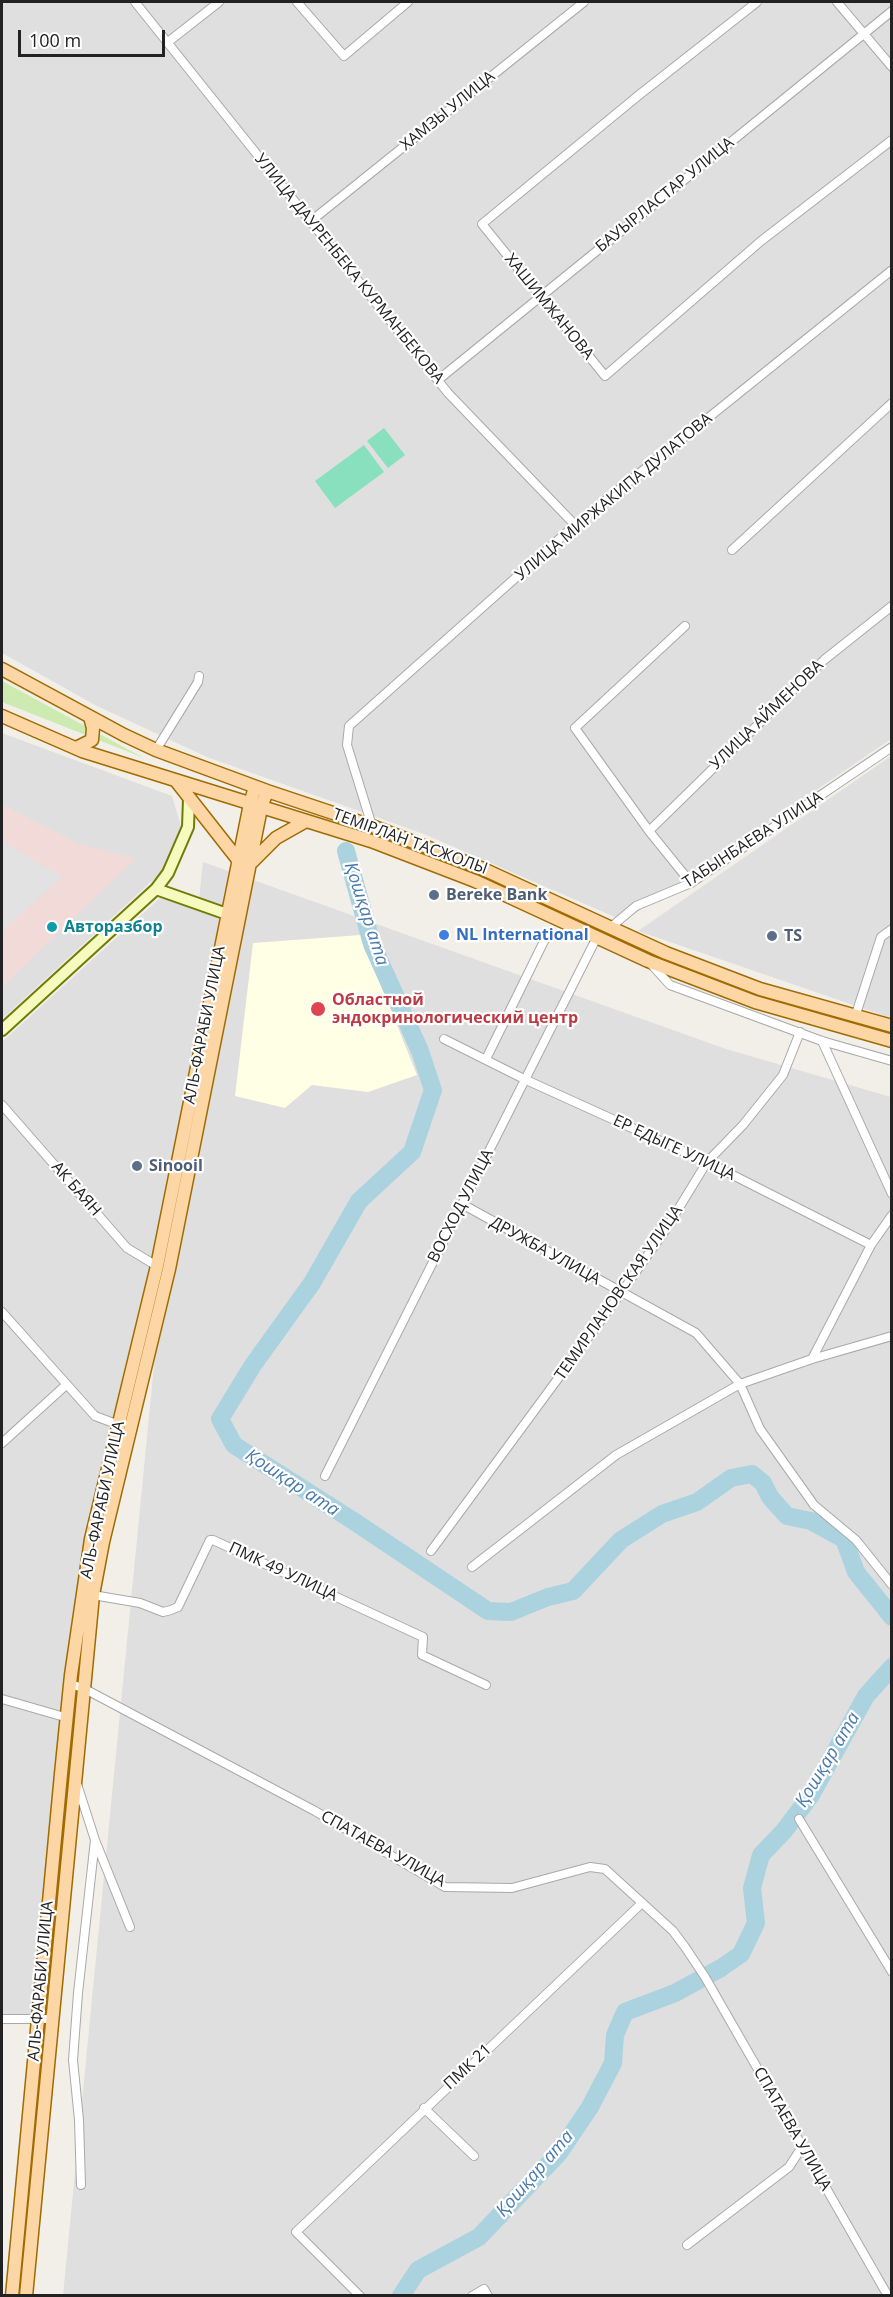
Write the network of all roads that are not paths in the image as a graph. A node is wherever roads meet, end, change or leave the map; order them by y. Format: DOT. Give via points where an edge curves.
graph roads {
  1 [pos="135,2"];
  2 [pos="219,2"];
  3 [pos="297,2"];
  4 [pos="408,2"];
  5 [pos="584,2"];
  6 [pos="757,2"];
  7 [pos="837,2"];
  8 [pos="891,11"];
  9 [pos="864,34"];
  10 [pos="168,42"];
  11 [pos="891,67"];
  12 [pos="891,140"];
  13 [pos="311,221"];
  14 [pos="891,270"];
  15 [pos="540,296"];
  16 [pos="438,380"];
  17 [pos="891,403"];
  18 [pos="575,525"];
  19 [pos="732,550"];
  20 [pos="891,606"];
  21 [pos="685,626"];
  22 [pos="2,669"];
  23 [pos="199,675"];
  24 [pos="2,716"];
  25 [pos="90,717"];
  26 [pos="891,747"];
  27 [pos="76,748"];
  28 [pos="156,750"];
  29 [pos="177,782"];
  30 [pos="261,789"];
  31 [pos="189,799"];
  32 [pos="256,806"];
  33 [pos="306,821"];
  34 [pos="372,826"];
  35 [pos="649,831"];
  36 [pos="245,862"];
  37 [pos="691,883"];
  38 [pos="156,890"];
  39 [pos="227,914"];
  40 [pos="611,927"];
  41 [pos="891,929"];
  42 [pos="547,935"];
  43 [pos="597,937"];
  44 [pos="648,961"];
  45 [pos="855,1016"];
  46 [pos="891,1026"];
  47 [pos="2,1030"];
  48 [pos="851,1030"];
  49 [pos="800,1032"];
  50 [pos="444,1039"];
  51 [pos="822,1041"];
  52 [pos="891,1041"];
  53 [pos="486,1059"];
  54 [pos="891,1061"];
  55 [pos="524,1079"];
  56 [pos="2,1105"];
  57 [pos="707,1162"];
  58 [pos="891,1194"];
  59 [pos="462,1204"];
  60 [pos="891,1215"];
  61 [pos="871,1245"];
  62 [pos="157,1266"];
  63 [pos="621,1293"];
  64 [pos="2,1312"];
  65 [pos="891,1336"];
  66 [pos="812,1359"];
  67 [pos="740,1384"];
  68 [pos="66,1385"];
  69 [pos="119,1425"];
  70 [pos="2,1443"];
  71 [pos="325,1476"];
  72 [pos="431,1551"];
  73 [pos="472,1568"];
  74 [pos="891,1585"];
  75 [pos="93,1595"];
  76 [pos="486,1685"];
  77 [pos="76,1686"];
  78 [pos="2,1699"];
  79 [pos="68,1718"];
  80 [pos="75,1777"];
  81 [pos="799,1819"];
  82 [pos="95,1840"];
  83 [pos="642,1903"];
  84 [pos="130,1927"];
  85 [pos="891,1972"];
  86 [pos="37,2018"];
  87 [pos="2,2019"];
  88 [pos="51,2019"];
  89 [pos="424,2108"];
  90 [pos="802,2146"];
  91 [pos="474,2156"];
  92 [pos="81,2185"];
  93 [pos="687,2245"];
  94 [pos="12,2295"];
  95 [pos="26,2295"];
  96 [pos="360,2295"];
  97 [pos="472,2295"];
  98 [pos="488,2295"];
  99 [pos="888,2295"];
  1 -- 10 [label="street, УЛИЦА ДАУРЕНБЕКА КУРМАНБЕКОВА"];
  2 -- 10 [label="street"];
  3 -- 4 [label="street" via="344,56"];
  5 -- 13 [label="street, ХАМЗЫ УЛИЦА"];
  6 -- 15 [label="street, ХАШИМЖАНОВА" via="482,224"];
  7 -- 9 [label="street"];
  8 -- 9 [label="street, БАУЫРЛАСТАР УЛИЦА"];
  9 -- 11 [label="street"];
  9 -- 15 [label="street, БАУЫРЛАСТАР УЛИЦА"];
  10 -- 13 [label="street, УЛИЦА ДАУРЕНБЕКА КУРМАНБЕКОВА"];
  12 -- 15 [label="street, ХАШИМЖАНОВА" via="761,242 605,376"];
  13 -- 16 [label="street, УЛИЦА ДАУРЕНБЕКА КУРМАНБЕКОВА"];
  14 -- 18 [label="street, УЛИЦА МИРЖАКИПА ДУЛАТОВА"];
  15 -- 16 [label="street, БАУЫРЛАСТАР УЛИЦА"];
  16 -- 18 [label="street, УЛИЦА ДАУРЕНБЕКА КУРМАНБЕКОВА"];
  17 -- 19 [label="street"];
  18 -- 34 [label="street, УЛИЦА МИРЖАКИПА ДУЛАТОВА" via="349,726 347,745"];
  20 -- 35 [label="street, УЛИЦА АЙМЕНОВА" via="824,660"];
  21 -- 35 [label="street" via="575,728"];
  22 -- 25 [label="main road, ТЕМІРЛАН ТАСЖОЛЫ"];
  23 -- 28 [label="street"];
  24 -- 27 [label="main road, ТЕМІРЛАН ТАСЖОЛЫ"];
  25 -- 27 [label="main road" via="92,740"];
  25 -- 28 [label="main road, ТЕМІРЛАН ТАСЖОЛЫ"];
  26 -- 37 [label="street, ТАБЫНБАЕВА УЛИЦА"];
  27 -- 29 [label="main road, ТЕМІРЛАН ТАСЖОЛЫ"];
  28 -- 30 [label="main road, ТЕМІРЛАН ТАСЖОЛЫ"];
  29 -- 31 [label="main road"];
  29 -- 32 [label="main road, ТЕМІРЛАН ТАСЖОЛЫ"];
  30 -- 32 [label="main road, АЛЬ-ФАРАБИ УЛИЦА"];
  30 -- 34 [label="main road, ТЕМІРЛАН ТАСЖОЛЫ"];
  31 -- 36 [label="main road"];
  31 -- 38 [label="main road" via="188,827 168,873"];
  32 -- 33 [label="main road, ТЕМІРЛАН ТАСЖОЛЫ"];
  32 -- 36 [label="main road, АЛЬ-ФАРАБИ УЛИЦА"];
  33 -- 36 [label="main road"];
  33 -- 43 [label="main road, ТЕМІРЛАН ТАСЖОЛЫ" via="475,881"];
  34 -- 40 [label="main road, ТЕМІРЛАН ТАСЖОЛЫ" via="481,868"];
  35 -- 37 [label="street"];
  36 -- 39 [label="main road, АЛЬ-ФАРАБИ УЛИЦА"];
  36 -- 75 [label="main road, АЛЬ-ФАРАБИ УЛИЦА" via="169,1269"];
  37 -- 40 [label="street, ТАБЫНБАЕВА УЛИЦА" via="636,906"];
  38 -- 39 [label="main road"];
  38 -- 47 [label="main road"];
  39 -- 62 [label="main road, АЛЬ-ФАРАБИ УЛИЦА"];
  40 -- 45 [label="main road, ТЕМІРЛАН ТАСЖОЛЫ" via="760,989"];
  41 -- 45 [label="street" via="881,937"];
  42 -- 53 [label="street"];
  43 -- 44 [label="main road, ТЕМІРЛАН ТАСЖОЛЫ"];
  43 -- 55 [label="street, ВОСХОД УЛИЦА"];
  44 -- 48 [label="main road, ТЕМІРЛАН ТАСЖОЛЫ" via="755,1002"];
  44 -- 49 [label="street" via="670,986"];
  45 -- 46 [label="main road, ТЕМІРЛАН ТАСЖОЛЫ"];
  45 -- 48 [label="street"];
  48 -- 52 [label="main road, ТЕМІРЛАН ТАСЖОЛЫ"];
  49 -- 51 [label="street"];
  49 -- 57 [label="street, ТЕМИРЛАНОВСКАЯ УЛИЦА" via="783,1075"];
  50 -- 53 [label="street, ЕР ЕДЫГЕ УЛИЦА"];
  51 -- 54 [label="street"];
  51 -- 58 [label="street"];
  53 -- 55 [label="street, ЕР ЕДЫГЕ УЛИЦА"];
  55 -- 57 [label="street, ЕР ЕДЫГЕ УЛИЦА"];
  55 -- 59 [label="street, ВОСХОД УЛИЦА"];
  56 -- 62 [label="street, АК БАЯН" via="127,1248"];
  57 -- 61 [label="street, ЕР ЕДЫГЕ УЛИЦА"];
  57 -- 63 [label="street, ТЕМИРЛАНОВСКАЯ УЛИЦА"];
  59 -- 63 [label="street, ДРУЖБА УЛИЦА"];
  59 -- 71 [label="street, ВОСХОД УЛИЦА"];
  60 -- 61 [label="street"];
  61 -- 66 [label="street"];
  62 -- 69 [label="main road, АЛЬ-ФАРАБИ УЛИЦА"];
  63 -- 67 [label="street, ДРУЖБА УЛИЦА" via="696,1333"];
  63 -- 72 [label="street, ТЕМИРЛАНОВСКАЯ УЛИЦА"];
  64 -- 68 [label="street"];
  65 -- 66 [label="street"];
  66 -- 67 [label="street"];
  67 -- 73 [label="street" via="616,1455"];
  67 -- 74 [label="street, ДРУЖБА УЛИЦА" via="760,1429 814,1505 856,1540"];
  68 -- 69 [label="street" via="95,1416"];
  68 -- 70 [label="street"];
  69 -- 77 [label="main road, АЛЬ-ФАРАБИ УЛИЦА" via="91,1539"];
  75 -- 76 [label="street, ПМК 49 УЛИЦА" via="140,1603 163,1612 178,1607 213,1540 423,1637 422,1655"];
  75 -- 77 [label="main road, АЛЬ-ФАРАБИ УЛИЦА"];
  77 -- 79 [label="main road, АЛЬ-ФАРАБИ УЛИЦА"];
  77 -- 80 [label="main road, АЛЬ-ФАРАБИ УЛИЦА"];
  77 -- 83 [label="street, СПАТАЕВА УЛИЦА" via="315,1811 445,1887 512,1888 590,1867 605,1869"];
  78 -- 79 [label="street"];
  79 -- 86 [label="main road, АЛЬ-ФАРАБИ УЛИЦА"];
  80 -- 82 [label="street"];
  80 -- 88 [label="main road, АЛЬ-ФАРАБИ УЛИЦА"];
  81 -- 85 [label="street"];
  82 -- 84 [label="street"];
  82 -- 92 [label="street" via="73,2060"];
  83 -- 89 [label="street, ПМК 21"];
  83 -- 90 [label="street, СПАТАЕВА УЛИЦА" via="673,1931 705,1977"];
  86 -- 87 [label="street"];
  86 -- 88 [label="street"];
  86 -- 94 [label="main road, АЛЬ-ФАРАБИ УЛИЦА"];
  88 -- 95 [label="main road, АЛЬ-ФАРАБИ УЛИЦА"];
  89 -- 91 [label="street"];
  89 -- 96 [label="street, ПМК 21" via="296,2232"];
  90 -- 93 [label="street" via="789,2167"];
  90 -- 99 [label="street, СПАТАЕВА УЛИЦА"];
  97 -- 98 [label="street" via="484,2289"];
}
